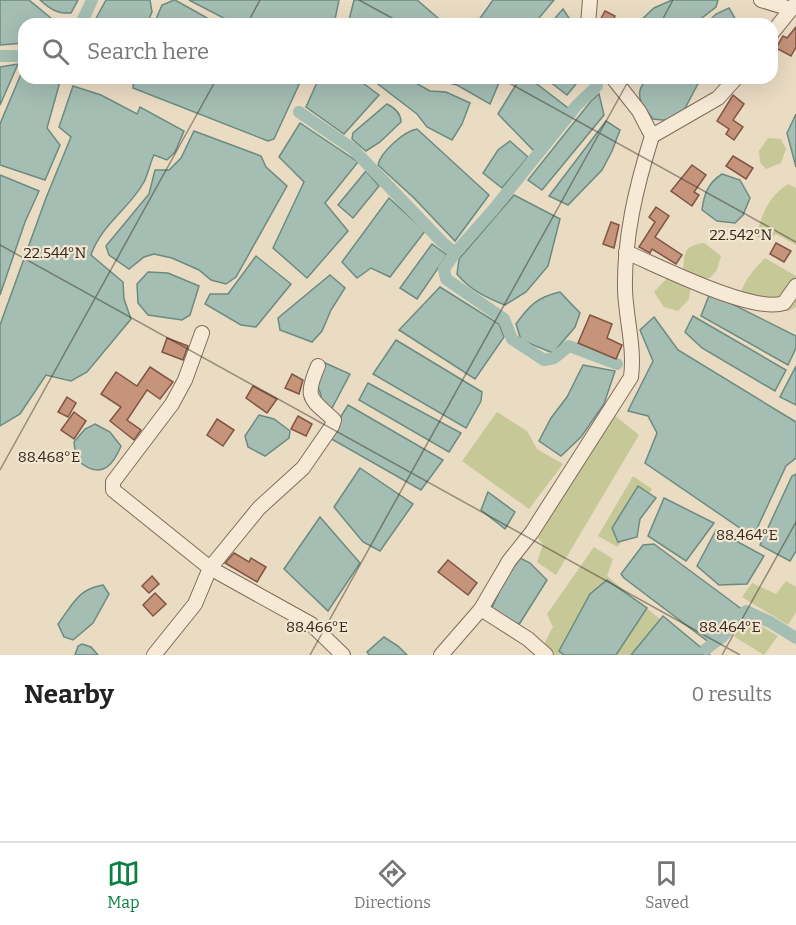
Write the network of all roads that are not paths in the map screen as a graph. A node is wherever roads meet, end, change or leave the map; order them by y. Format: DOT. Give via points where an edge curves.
graph roads {
  1 [pos="590,0"];
  2 [pos="761,0"];
  3 [pos="794,6"];
  4 [pos="588,18"];
  5 [pos="778,26"];
  6 [pos="618,84"];
  7 [pos="730,84"];
  8 [pos="652,136"];
  9 [pos="626,252"];
  10 [pos="796,286"];
  11 [pos="202,333"];
  12 [pos="318,366"];
  13 [pos="210,568"];
  14 [pos="481,609"];
  15 [pos="154,655"];
  16 [pos="343,655"];
  17 [pos="441,655"];
  18 [pos="546,655"];
  1 -- 4 [label="street"];
  2 -- 3 [label="street"];
  3 -- 5 [label="street"];
  6 -- 8 [label="street"];
  7 -- 8 [label="street" via="717,98"];
  8 -- 9 [label="street" via="636,188"];
  9 -- 10 [label="street" via="739,300 766,306 784,303"];
  9 -- 14 [label="street" via="631,376"];
  11 -- 13 [label="street" via="172,404 113,482 113,490"];
  12 -- 13 [label="street" via="311,396 319,409 334,420 332,426 303,468 259,508"];
  13 -- 15 [label="street" via="195,604"];
  13 -- 16 [label="street" via="312,624"];
  14 -- 17 [label="street"];
  14 -- 18 [label="street"];
}
